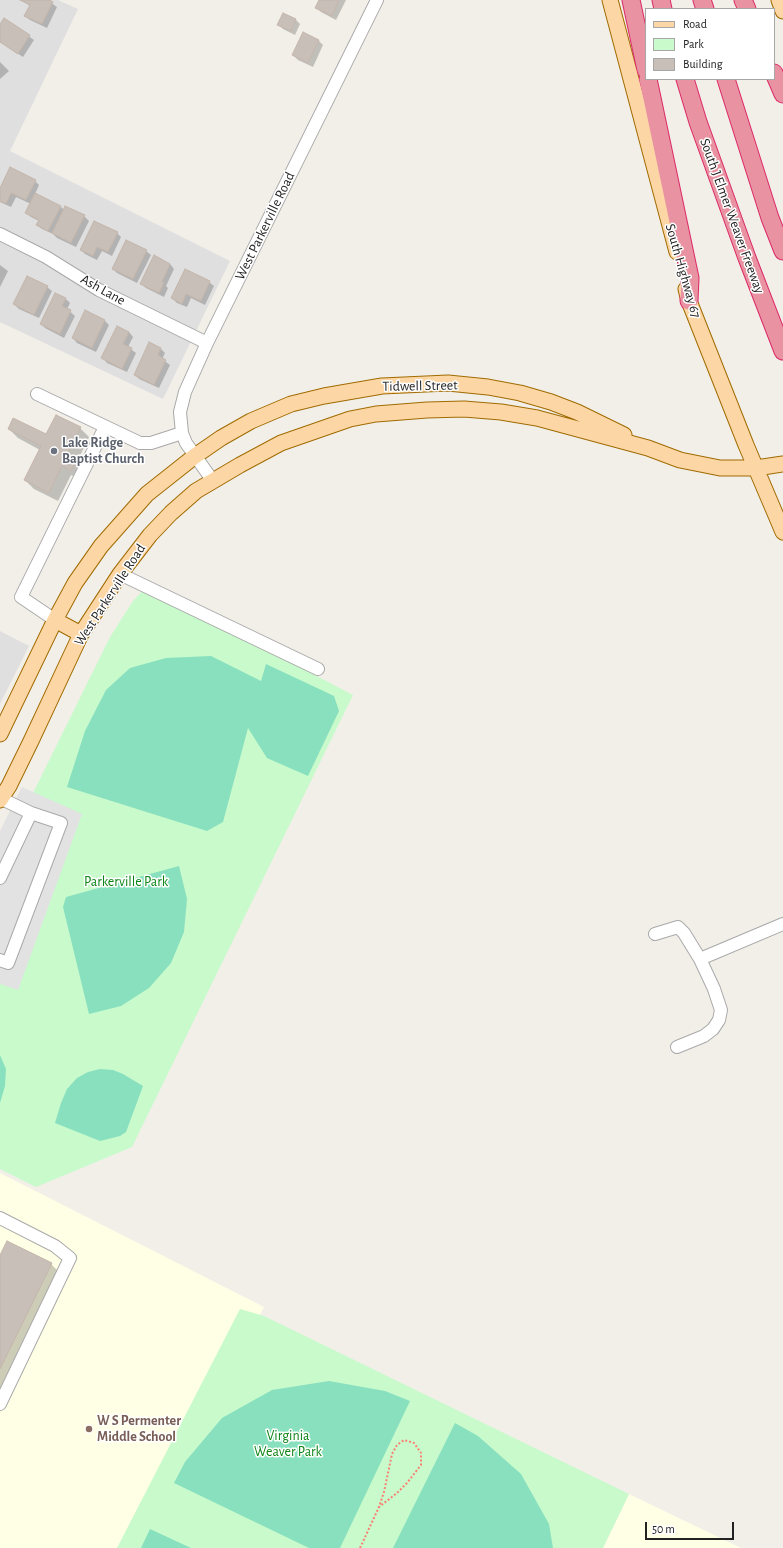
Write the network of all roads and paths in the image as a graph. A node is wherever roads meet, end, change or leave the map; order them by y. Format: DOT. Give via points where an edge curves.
graph roads {
  1 [pos="377,0"];
  2 [pos="610,0"];
  3 [pos="631,0"];
  4 [pos="779,0"];
  5 [pos="783,11"];
  6 [pos="645,65"];
  7 [pos="775,75"];
  8 [pos="648,80"];
  9 [pos="685,80"];
  10 [pos="726,80"];
  11 [pos="783,94"];
  12 [pos="0,234"];
  13 [pos="783,252"];
  14 [pos="689,301"];
  15 [pos="207,343"];
  16 [pos="783,351"];
  17 [pos="37,394"];
  18 [pos="105,427"];
  19 [pos="182,433"];
  20 [pos="648,448"];
  21 [pos="195,456"];
  22 [pos="783,464"];
  23 [pos="756,468"];
  24 [pos="213,481"];
  25 [pos="783,532"];
  26 [pos="120,574"];
  27 [pos="55,620"];
  28 [pos="81,634"];
  29 [pos="318,669"];
  30 [pos="0,734"];
  31 [pos="0,799"];
  32 [pos="31,813"];
  33 [pos="0,878"];
  34 [pos="783,924"];
  35 [pos="655,934"];
  36 [pos="700,959"];
  37 [pos="0,960"];
  38 [pos="677,1047"];
  39 [pos="0,1218"];
  40 [pos="0,1404"];
  41 [pos="379,1506"];
  42 [pos="360,1548"];
  1 -- 15 [label="street, West Parkerville Road"];
  2 -- 14 [label="main road, South Highway 67"];
  3 -- 6 [label="highway"];
  4 -- 5 [label="main road"];
  7 -- 11 [label="highway"];
  8 -- 14 [label="highway" via="690,278"];
  9 -- 16 [label="highway, South J Elmer Weaver Freeway" via="747,258"];
  10 -- 13 [label="highway"];
  12 -- 15 [label="street, Ash Lane" via="46,257 99,290"];
  14 -- 23 [label="main road, South Highway 67"];
  15 -- 19 [label="street, West Parkerville Road" via="185,392 180,412"];
  17 -- 18 [label="street"];
  18 -- 19 [label="street" via="140,443 151,443"];
  18 -- 27 [label="street" via="21,597"];
  19 -- 21 [label="street, West Parkerville Road"];
  20 -- 21 [label="main road, Tidwell Street" via="577,412 520,393 448,383 417,383 382,386 291,404 251,421"];
  20 -- 23 [label="main road, Tidwell Street" via="680,460 720,468"];
  20 -- 24 [label="main road, Tidwell Street" via="537,418 464,409 420,410 350,419 282,443"];
  21 -- 24 [label="street, West Parkerville Road"];
  21 -- 27 [label="main road" via="147,494 122,521 101,546"];
  22 -- 23 [label="main road, Tidwell Street"];
  23 -- 25 [label="main road, South Highway 67"];
  24 -- 26 [label="main road, West Parkerville Road" via="196,491 171,513"];
  26 -- 28 [label="main road, West Parkerville Road"];
  26 -- 29 [label="street"];
  27 -- 28 [label="main road"];
  27 -- 30 [label="main road"];
  28 -- 31 [label="main road, West Parkerville Road" via="9,786"];
  31 -- 32 [label="street"];
  32 -- 33 [label="street"];
  32 -- 37 [label="street" via="61,823 8,964"];
  34 -- 36 [label="street"];
  35 -- 36 [label="street" via="678,927"];
  36 -- 38 [label="street" via="721,1010 719,1020 704,1036"];
  39 -- 40 [label="street" via="55,1246 70,1258"];
  41 -- 41 [label="path" via="392,1454 397,1445 404,1440 414,1443 421,1453 421,1465 397,1493"];
  41 -- 42 [label="path"];
}
